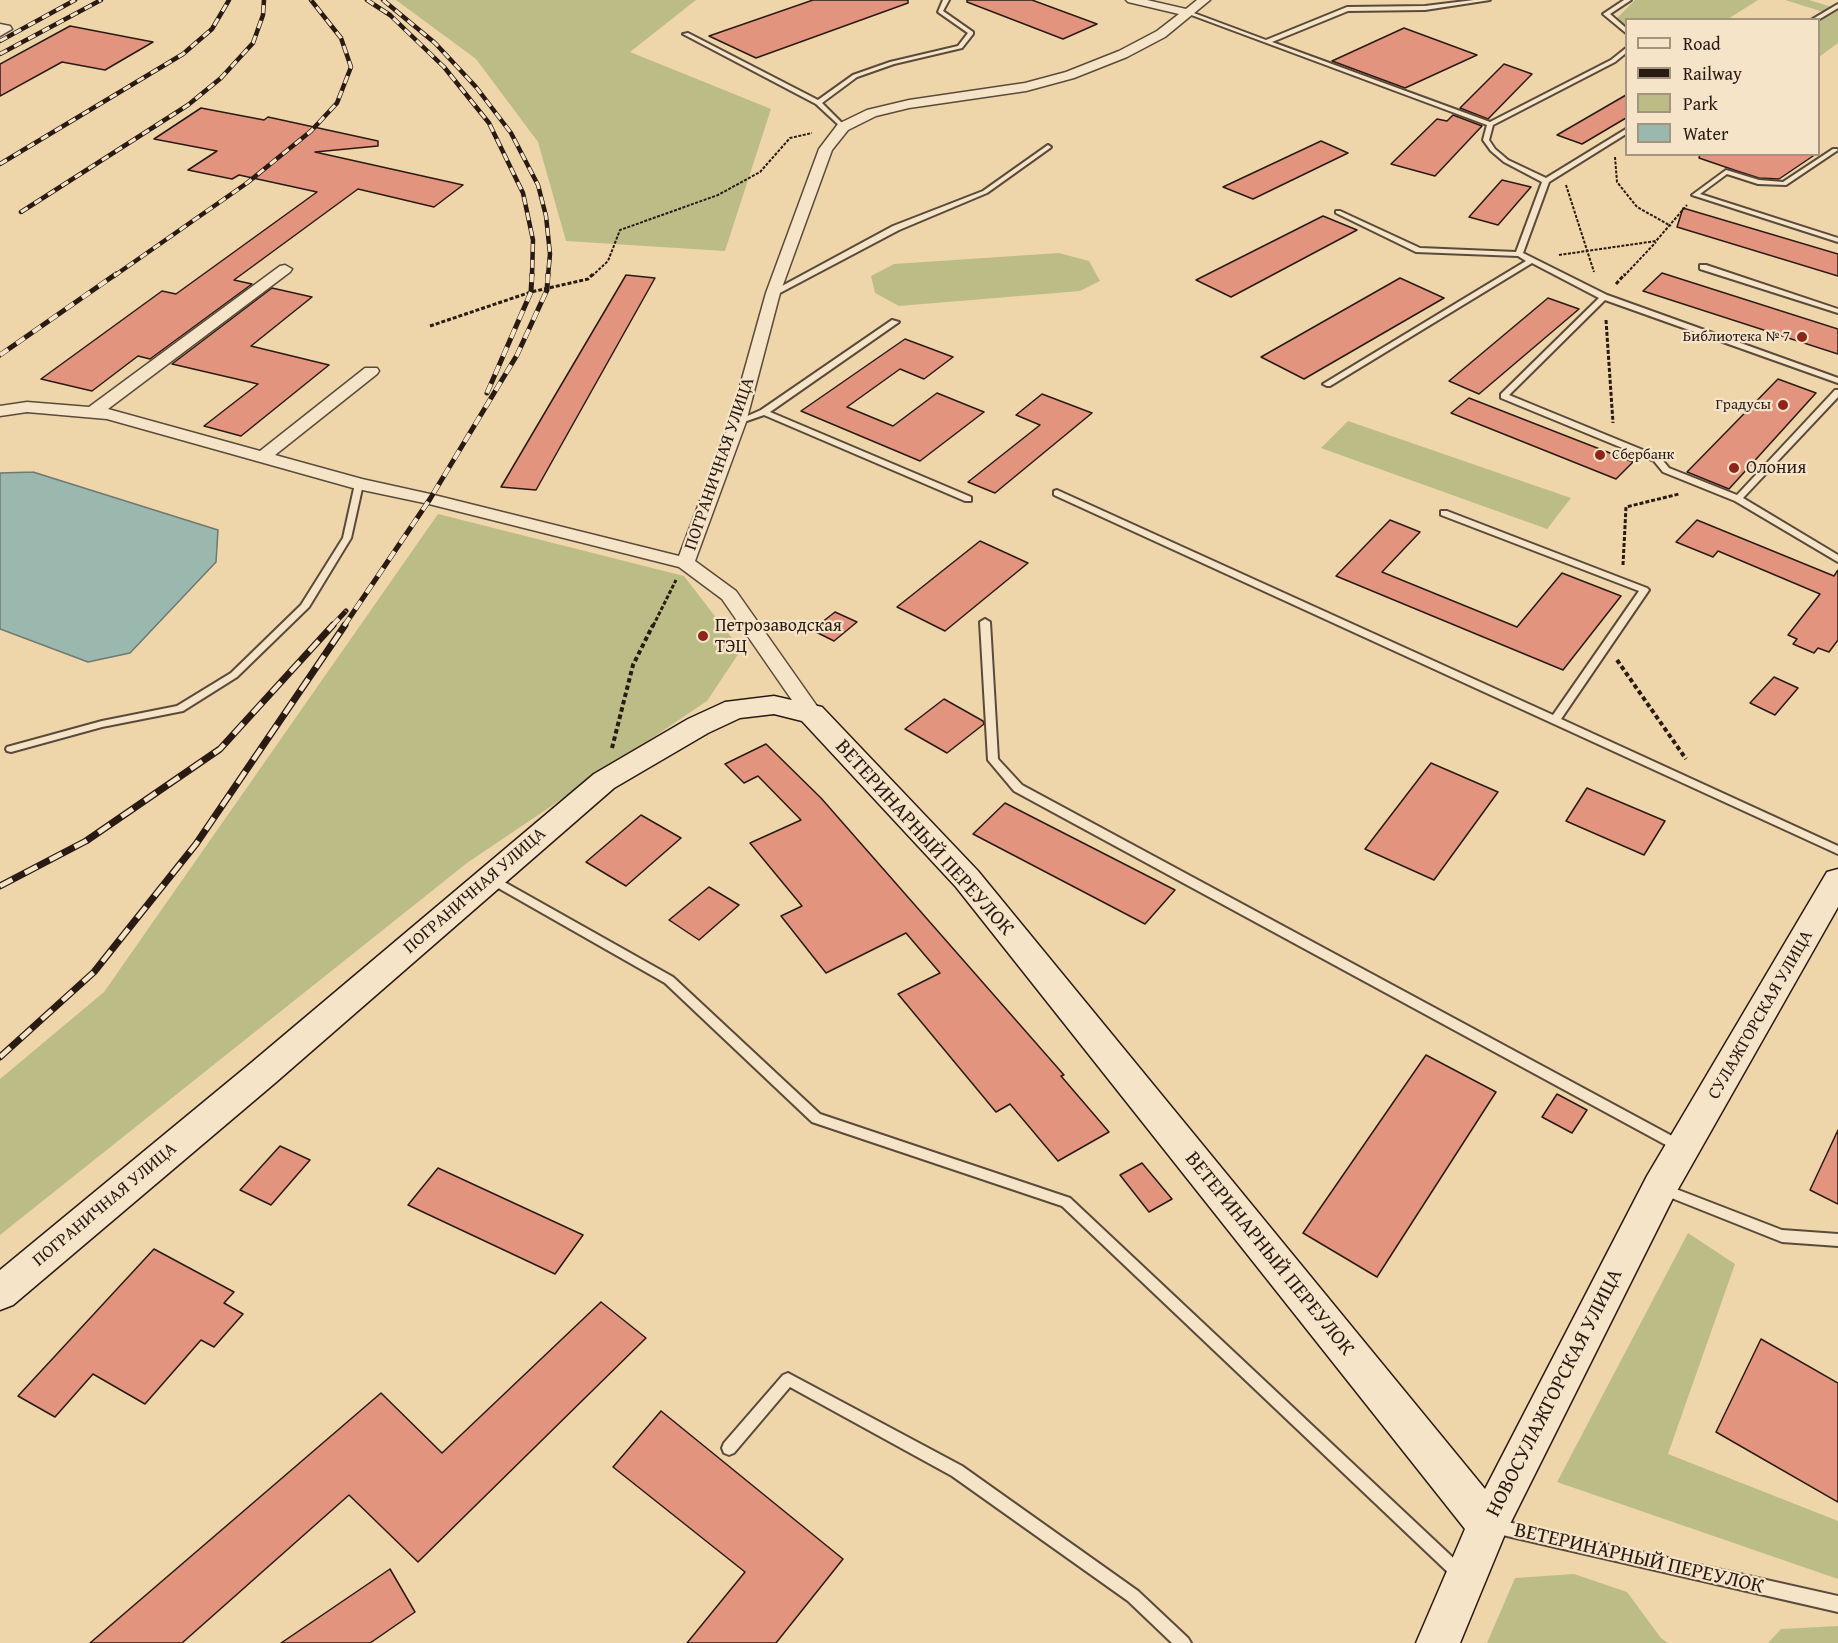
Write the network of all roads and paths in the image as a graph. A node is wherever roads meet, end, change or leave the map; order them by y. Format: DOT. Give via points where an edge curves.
graph roads {
  1 [pos="946,0"];
  2 [pos="1132,0"];
  3 [pos="1204,0"];
  4 [pos="1487,0"];
  5 [pos="1628,0"];
  6 [pos="1838,6"];
  7 [pos="1189,13"];
  8 [pos="1817,18"];
  9 [pos="1625,30"];
  10 [pos="686,34"];
  11 [pos="1268,40"];
  12 [pos="1625,51"];
  13 [pos="818,103"];
  14 [pos="1490,124"];
  15 [pos="843,127"];
  16 [pos="1625,132"];
  17 [pos="1613,138"];
  18 [pos="1048,147"];
  19 [pos="1835,150"];
  20 [pos="1546,181"];
  21 [pos="1695,195"];
  22 [pos="1338,212"];
  23 [pos="1671,226"];
  24 [pos="1838,240"];
  25 [pos="1656,241"];
  26 [pos="1519,254"];
  27 [pos="1531,261"];
  28 [pos="1703,267"];
  29 [pos="285,269"];
  30 [pos="773,293"];
  31 [pos="1604,297"];
  32 [pos="1838,311"];
  33 [pos="895,322"];
  34 [pos="430,326"];
  35 [pos="371,371"];
  36 [pos="1838,381"];
  37 [pos="1327,384"];
  38 [pos="1838,392"];
  39 [pos="0,411"];
  40 [pos="764,412"];
  41 [pos="92,413"];
  42 [pos="738,422"];
  43 [pos="263,457"];
  44 [pos="358,484"];
  45 [pos="1706,487"];
  46 [pos="1057,493"];
  47 [pos="968,499"];
  48 [pos="1738,499"];
  49 [pos="1444,513"];
  50 [pos="1838,559"];
  51 [pos="685,563"];
  52 [pos="1622,581"];
  53 [pos="985,622"];
  54 [pos="1606,645"];
  55 [pos="812,714"];
  56 [pos="1555,720"];
  57 [pos="12,749"];
  58 [pos="604,781"];
  59 [pos="1707,790"];
  60 [pos="1838,850"];
  61 [pos="490,878"];
  62 [pos="1838,880"];
  63 [pos="1684,1149"];
  64 [pos="1660,1188"];
  65 [pos="1838,1240"];
  66 [pos="0,1293"];
  67 [pos="729,1448"];
  68 [pos="1488,1525"];
  69 [pos="1467,1579"];
  70 [pos="1838,1604"];
  71 [pos="1183,1643"];
  72 [pos="1438,1643"];
  1 -- 13 [label="lane" via="940,11 971,33 960,47 855,76"];
  2 -- 7 [label="street"];
  3 -- 7 [label="street, ПОГРАНИЧНАЯ УЛИЦА"];
  4 -- 11 [label="lane" via="1425,8 1347,9"];
  5 -- 9 [label="lane" via="1606,14"];
  6 -- 8 [label="lane"];
  7 -- 11 [label="lane"];
  7 -- 15 [label="street, ПОГРАНИЧНАЯ УЛИЦА" via="1161,34 1123,54 1070,75 969,98 872,112"];
  10 -- 13 [label="lane"];
  11 -- 14 [label="lane"];
  12 -- 14 [label="lane" via="1613,61"];
  13 -- 15 [label="lane"];
  14 -- 20 [label="lane" via="1486,140 1493,150"];
  15 -- 30 [label="street, ПОГРАНИЧНАЯ УЛИЦА" via="826,149"];
  15 -- 34 [label="path" via="790,138 760,172 718,195 620,230 608,261 588,279 531,292"];
  16 -- 17 [label="lane"];
  17 -- 20 [label="lane"];
  17 -- 23 [label="path" via="1617,182 1637,207"];
  18 -- 30 [label="lane" via="985,192 896,228"];
  19 -- 21 [label="lane" via="1784,184 1758,182 1726,172"];
  20 -- 26 [label="lane"];
  21 -- 23 [label="path"];
  21 -- 24 [label="lane"];
  22 -- 26 [label="lane" via="1419,250"];
  23 -- 25 [label="path"];
  25 -- 27 [label="path" via="1585,249"];
  25 -- 31 [label="path"];
  26 -- 27 [label="lane"];
  27 -- 31 [label="lane"];
  27 -- 37 [label="lane"];
  28 -- 32 [label="lane"];
  29 -- 41 [label="street"];
  30 -- 42 [label="street, ПОГРАНИЧНАЯ УЛИЦА"];
  31 -- 36 [label="lane"];
  31 -- 45 [label="lane" via="1504,396 1657,459 1666,470"];
  33 -- 40 [label="lane"];
  35 -- 43 [label="street"];
  38 -- 48 [label="lane"];
  39 -- 41 [label="street" via="27,407"];
  40 -- 42 [label="lane"];
  40 -- 47 [label="lane"];
  41 -- 43 [label="street" via="108,414"];
  42 -- 51 [label="street, ПОГРАНИЧНАЯ УЛИЦА"];
  43 -- 44 [label="street"];
  44 -- 51 [label="street"];
  44 -- 57 [label="lane" via="347,537 304,607 234,675 180,709 102,724"];
  45 -- 48 [label="lane"];
  45 -- 52 [label="path" via="1626,507"];
  46 -- 56 [label="lane"];
  48 -- 50 [label="lane"];
  49 -- 52 [label="lane"];
  51 -- 55 [label="street, ПОГРАНИЧНАЯ УЛИЦА" via="729,596"];
  51 -- 58 [label="path" via="633,665"];
  52 -- 54 [label="lane" via="1644,590"];
  53 -- 63 [label="lane" via="993,760 1018,788"];
  54 -- 56 [label="lane"];
  54 -- 59 [label="path"];
  55 -- 58 [label="main road, ПОГРАНИЧНАЯ УЛИЦА" via="774,705 735,709"];
  55 -- 68 [label="main road, ВЕТЕРИНАРНЫЙ ПЕРЕУЛОК" via="967,879"];
  56 -- 59 [label="lane"];
  58 -- 61 [label="main road, ПОГРАНИЧНАЯ УЛИЦА"];
  59 -- 60 [label="lane"];
  61 -- 66 [label="main road, ПОГРАНИЧНАЯ УЛИЦА"];
  61 -- 69 [label="lane" via="669,980 816,1118 1066,1202"];
  62 -- 63 [label="main road, СУЛАЖГОРСКАЯ УЛИЦА"];
  63 -- 64 [label="main road, НОВОСУЛАЖГОРСКАЯ УЛИЦА"];
  64 -- 65 [label="lane" via="1782,1236"];
  64 -- 68 [label="main road, НОВОСУЛАЖГОРСКАЯ УЛИЦА"];
  67 -- 71 [label="lane" via="788,1379 957,1471 1133,1596"];
  68 -- 69 [label="main road, НОВОСУЛАЖГОРСКАЯ УЛИЦА"];
  68 -- 70 [label="lane, ВЕТЕРИНАРНЫЙ ПЕРЕУЛОК"];
  69 -- 72 [label="main road, НОВОСУЛАЖГОРСКАЯ УЛИЦА"];
}
